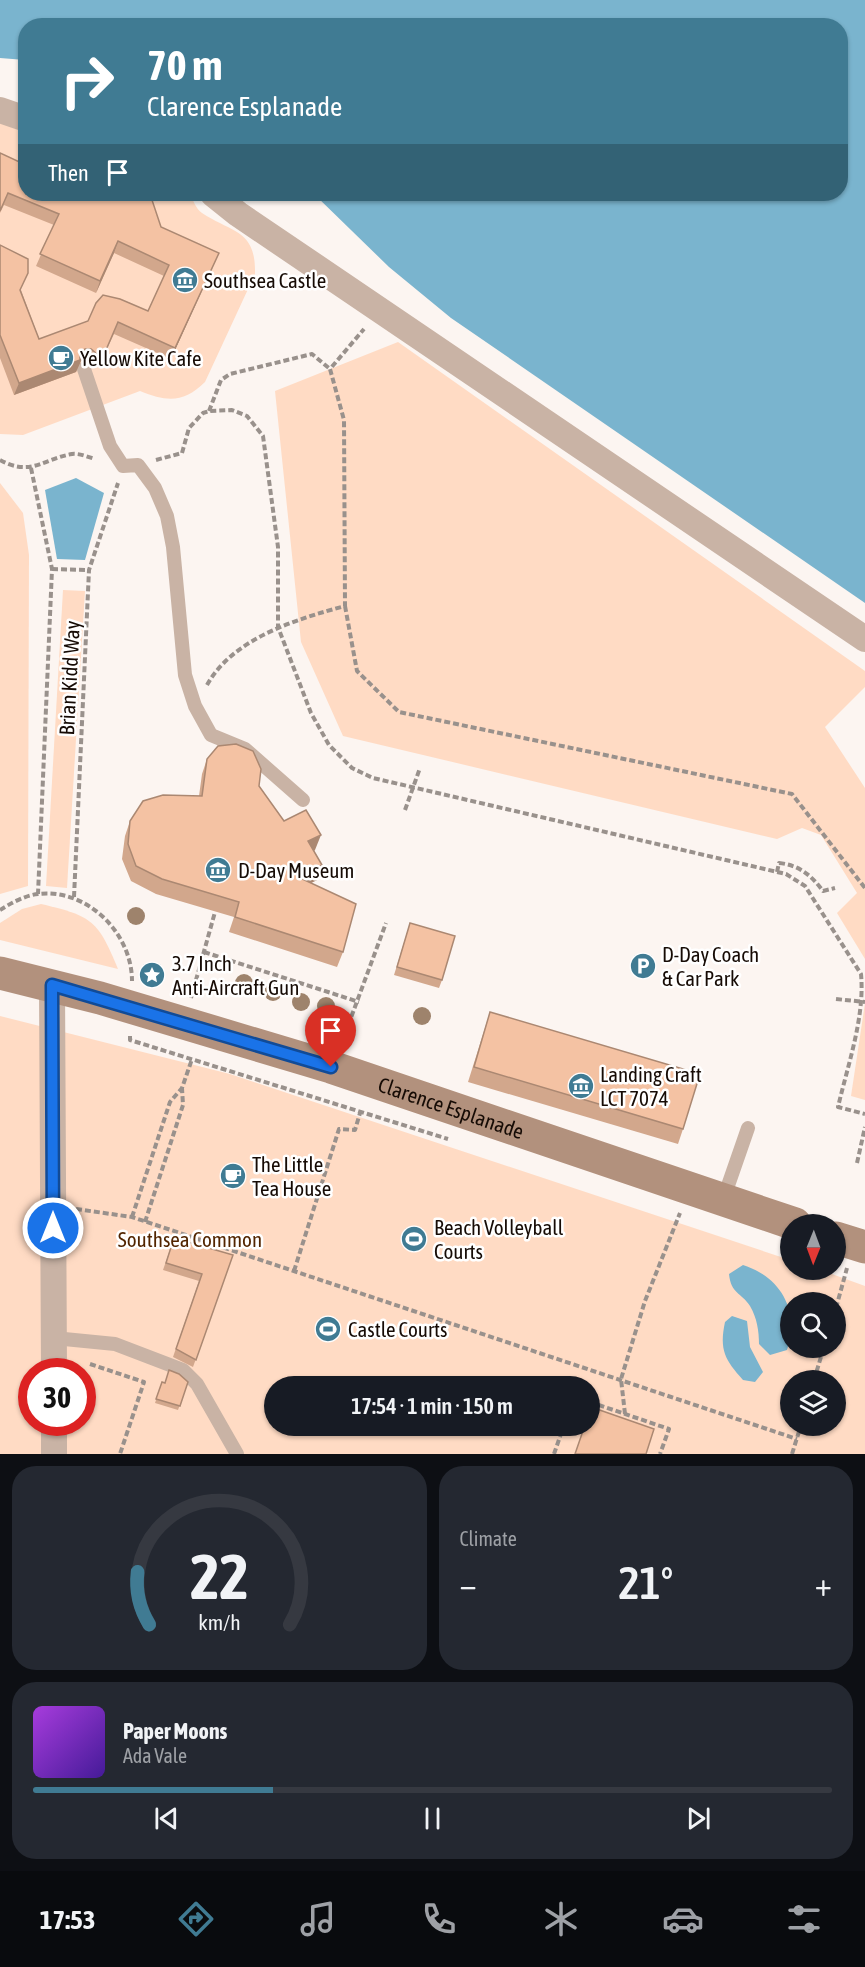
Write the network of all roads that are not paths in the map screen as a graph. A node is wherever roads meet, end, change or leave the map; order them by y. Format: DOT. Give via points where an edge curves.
graph roads {
  1 [pos="0,110"];
  2 [pos="18,116"];
  3 [pos="220,201"];
  4 [pos="84,369"];
  5 [pos="865,639"];
  6 [pos="303,800"];
  7 [pos="0,974"];
  8 [pos="52,985"];
  9 [pos="748,1128"];
  10 [pos="723,1200"];
  11 [pos="780,1219"];
  12 [pos="54,1338"];
  13 [pos="54,1358"];
  14 [pos="54,1436"];
  15 [pos="54,1454"];
  16 [pos="237,1454"];
  1 -- 2 [label="street"];
  3 -- 5 [label="street"];
  4 -- 6 [label="lane" via="110,446 123,466 138,465 167,516 185,675 195,706 211,735 245,749"];
  7 -- 8 [label="street, Clarence Esplanade"];
  8 -- 10 [label="street, Clarence Esplanade" via="331,1067"];
  8 -- 12 [label="street"];
  9 -- 10 [label="lane"];
  10 -- 11 [label="street, Clarence Esplanade"];
  12 -- 13 [label="street"];
  12 -- 16 [label="lane" via="115,1344 183,1370 198,1384"];
  14 -- 15 [label="street"];
}
